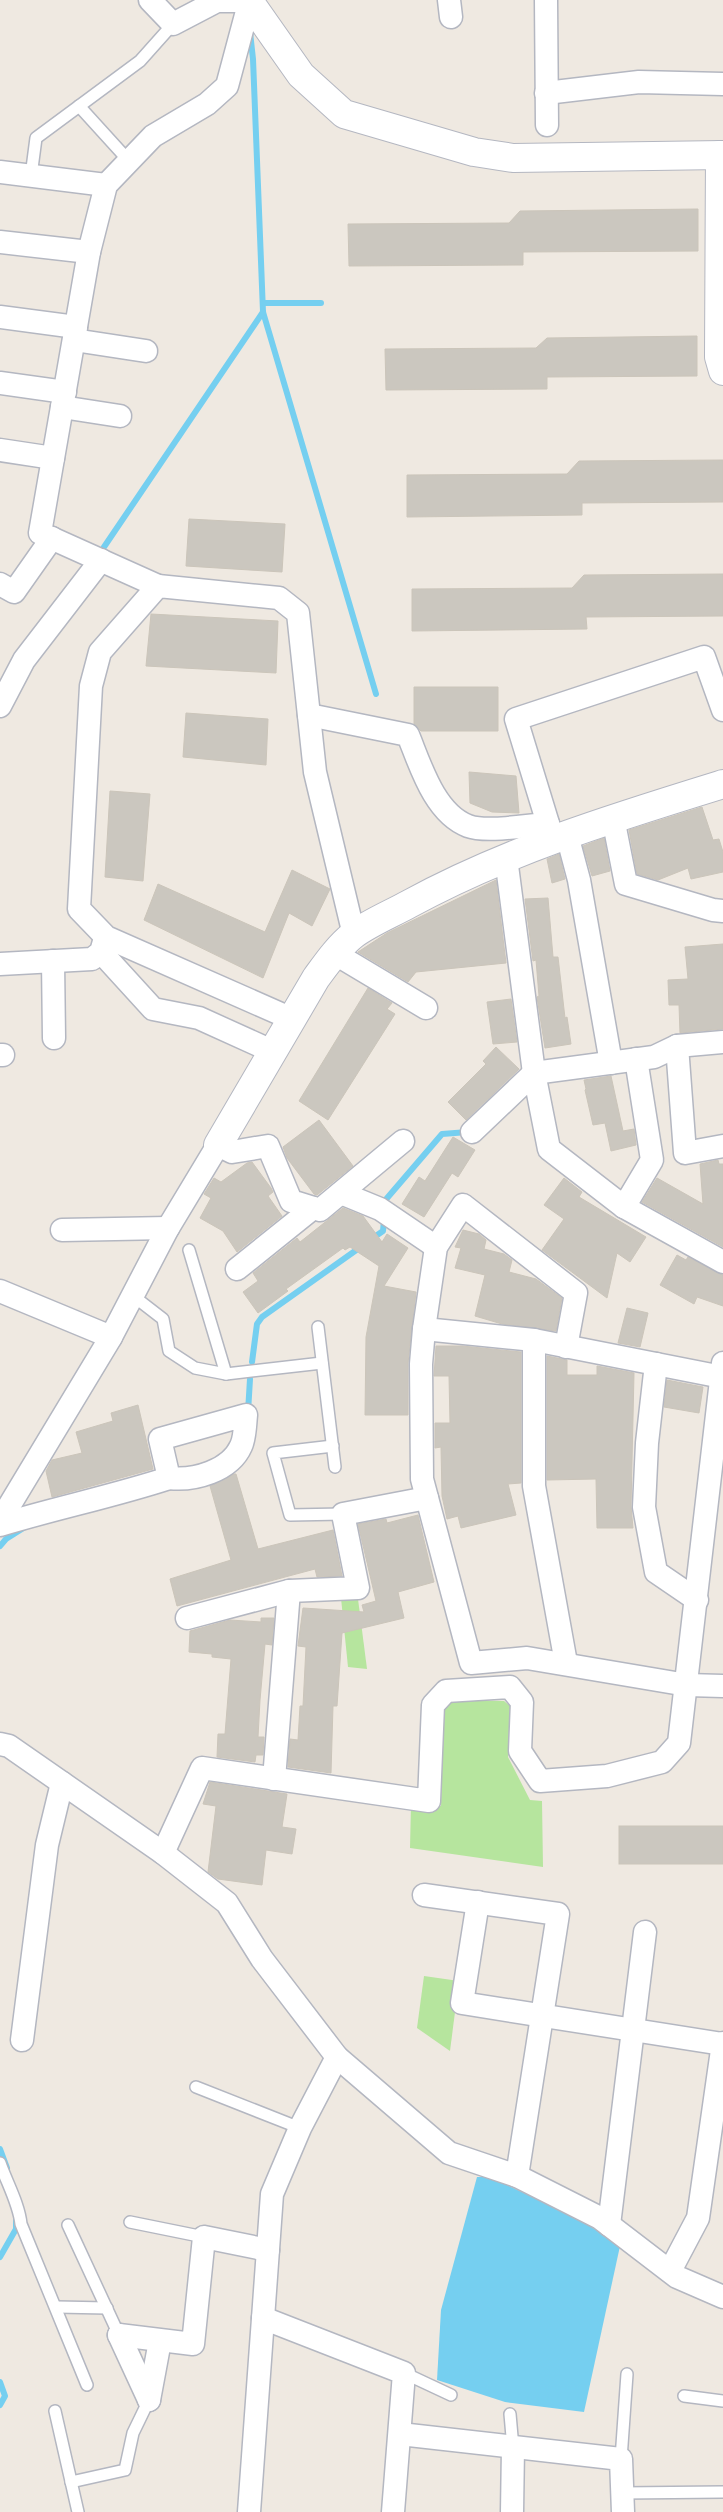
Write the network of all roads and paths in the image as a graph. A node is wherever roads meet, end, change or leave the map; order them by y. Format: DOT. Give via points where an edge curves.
graph roads {
  1 [pos="150,0"];
  2 [pos="546,0"];
  3 [pos="249,1"];
  4 [pos="173,24"];
  5 [pos="723,84"];
  6 [pos="546,93"];
  7 [pos="79,106"];
  8 [pos="547,125"];
  9 [pos="721,155"];
  10 [pos="128,161"];
  11 [pos="0,172"];
  12 [pos="31,176"];
  13 [pos="106,185"];
  14 [pos="0,242"];
  15 [pos="89,252"];
  16 [pos="0,317"];
  17 [pos="75,333"];
  18 [pos="146,351"];
  19 [pos="723,371"];
  20 [pos="0,383"];
  21 [pos="64,399"];
  22 [pos="120,416"];
  23 [pos="0,450"];
  24 [pos="54,458"];
  25 [pos="52,538"];
  26 [pos="101,560"];
  27 [pos="0,584"];
  28 [pos="158,586"];
  29 [pos="0,706"];
  30 [pos="723,710"];
  31 [pos="309,715"];
  32 [pos="723,784"];
  33 [pos="613,818"];
  34 [pos="556,833"];
  35 [pos="506,858"];
  36 [pos="723,911"];
  37 [pos="354,934"];
  38 [pos="103,945"];
  39 [pos="334,953"];
  40 [pos="53,961"];
  41 [pos="0,964"];
  42 [pos="426,1008"];
  43 [pos="292,1019"];
  44 [pos="54,1038"];
  45 [pos="723,1042"];
  46 [pos="677,1046"];
  47 [pos="274,1052"];
  48 [pos="636,1059"];
  49 [pos="611,1063"];
  50 [pos="534,1074"];
  51 [pos="472,1132"];
  52 [pos="403,1141"];
  53 [pos="218,1145"];
  54 [pos="723,1146"];
  55 [pos="341,1193"];
  56 [pos="624,1207"];
  57 [pos="313,1208"];
  58 [pos="168,1228"];
  59 [pos="62,1230"];
  60 [pos="436,1247"];
  61 [pos="189,1250"];
  62 [pos="723,1262"];
  63 [pos="237,1269"];
  64 [pos="0,1291"];
  65 [pos="132,1295"];
  66 [pos="318,1327"];
  67 [pos="424,1330"];
  68 [pos="110,1336"];
  69 [pos="534,1340"];
  70 [pos="566,1346"];
  71 [pos="322,1363"];
  72 [pos="723,1363"];
  73 [pos="656,1364"];
  74 [pos="226,1374"];
  75 [pos="722,1377"];
  76 [pos="333,1446"];
  77 [pos="335,1467"];
  78 [pos="169,1478"];
  79 [pos="427,1498"];
  80 [pos="343,1514"];
  81 [pos="0,1523"];
  82 [pos="289,1591"];
  83 [pos="697,1600"];
  84 [pos="188,1618"];
  85 [pos="566,1664"];
  86 [pos="687,1685"];
  87 [pos="723,1686"];
  88 [pos="0,1744"];
  89 [pos="274,1779"];
  90 [pos="62,1783"];
  91 [pos="163,1853"];
  92 [pos="424,1895"];
  93 [pos="478,1902"];
  94 [pos="645,1932"];
  95 [pos="542,2015"];
  96 [pos="635,2030"];
  97 [pos="22,2040"];
  98 [pos="722,2043"];
  99 [pos="337,2057"];
  100 [pos="196,2087"];
  101 [pos="300,2128"];
  102 [pos="0,2163"];
  103 [pos="517,2176"];
  104 [pos="130,2222"];
  105 [pos="68,2225"];
  106 [pos="609,2225"];
  107 [pos="204,2237"];
  108 [pos="268,2250"];
  109 [pos="670,2271"];
  110 [pos="723,2296"];
  111 [pos="56,2307"];
  112 [pos="107,2308"];
  113 [pos="263,2318"];
  114 [pos="119,2335"];
  115 [pos="160,2341"];
  116 [pos="404,2373"];
  117 [pos="627,2374"];
  118 [pos="87,2385"];
  119 [pos="451,2395"];
  120 [pos="684,2396"];
  121 [pos="149,2400"];
  122 [pos="723,2401"];
  123 [pos="55,2412"];
  124 [pos="510,2414"];
  125 [pos="400,2434"];
  126 [pos="512,2448"];
  127 [pos="621,2459"];
  128 [pos="71,2482"];
  129 [pos="723,2492"];
  130 [pos="622,2503"];
  131 [pos="78,2512"];
  132 [pos="249,2512"];
  133 [pos="393,2512"];
  134 [pos="512,2512"];
  1 -- 4 [label="street"];
  2 -- 6 [label="street"];
  3 -- 4 [label="street" via="216,2"];
  3 -- 9 [label="street" via="301,75 344,114 465,150 513,158"];
  3 -- 10 [label="street" via="227,86 207,104 153,136"];
  4 -- 7 [label="lane" via="140,61"];
  5 -- 6 [label="street" via="639,82"];
  6 -- 8 [label="street"];
  7 -- 10 [label="lane"];
  7 -- 12 [label="lane" via="36,138"];
  9 -- 19 [label="street" via="719,357"];
  10 -- 13 [label="street"];
  11 -- 12 [label="street"];
  12 -- 13 [label="street"];
  13 -- 15 [label="street"];
  14 -- 15 [label="street"];
  15 -- 17 [label="street"];
  16 -- 17 [label="street"];
  17 -- 18 [label="street"];
  17 -- 21 [label="street"];
  20 -- 21 [label="street"];
  21 -- 22 [label="street"];
  21 -- 24 [label="street"];
  23 -- 24 [label="street"];
  24 -- 25 [label="street" via="40,533"];
  25 -- 26 [label="street"];
  25 -- 27 [label="street" via="14,592"];
  26 -- 28 [label="street"];
  26 -- 29 [label="street" via="24,660"];
  28 -- 31 [label="street" via="279,598 298,613"];
  28 -- 38 [label="street" via="100,652 91,686 79,910"];
  30 -- 34 [label="street" via="704,658 516,719"];
  31 -- 34 [label="street" via="408,735 430,789 451,815 468,826"];
  31 -- 37 [label="street" via="315,772"];
  32 -- 33 [label="street"];
  33 -- 34 [label="street"];
  33 -- 36 [label="street" via="626,884"];
  34 -- 35 [label="street"];
  34 -- 49 [label="street" via="579,880"];
  35 -- 37 [label="street" via="431,892"];
  35 -- 50 [label="street"];
  37 -- 39 [label="street"];
  38 -- 40 [label="street" via="92,959"];
  38 -- 43 [label="street"];
  38 -- 47 [label="street" via="153,1008 199,1018"];
  39 -- 42 [label="street"];
  39 -- 43 [label="street"];
  40 -- 41 [label="street"];
  40 -- 44 [label="street"];
  43 -- 47 [label="street"];
  45 -- 46 [label="street"];
  46 -- 48 [label="street" via="654,1057"];
  46 -- 54 [label="street" via="685,1153"];
  47 -- 53 [label="street"];
  48 -- 49 [label="street"];
  48 -- 56 [label="street" via="652,1160"];
  49 -- 50 [label="street"];
  50 -- 51 [label="street"];
  50 -- 56 [label="street" via="549,1149"];
  52 -- 55 [label="street"];
  53 -- 57 [label="street" via="232,1152 268,1146 291,1201"];
  53 -- 58 [label="street"];
  55 -- 57 [label="street" via="320,1210"];
  55 -- 60 [label="street" via="380,1209"];
  56 -- 62 [label="street"];
  57 -- 63 [label="street"];
  58 -- 59 [label="street"];
  58 -- 65 [label="street"];
  60 -- 67 [label="street"];
  60 -- 70 [label="street" via="463,1205 576,1293"];
  61 -- 74 [label="lane"];
  64 -- 68 [label="street"];
  65 -- 68 [label="street"];
  65 -- 74 [label="lane" via="163,1319 170,1351 195,1368"];
  66 -- 71 [label="lane"];
  67 -- 69 [label="street"];
  67 -- 79 [label="street" via="421,1364 422,1479"];
  68 -- 81 [label="street"];
  69 -- 70 [label="street"];
  69 -- 85 [label="street" via="534,1486"];
  70 -- 73 [label="street"];
  71 -- 74 [label="lane"];
  71 -- 76 [label="lane"];
  72 -- 75 [label="street"];
  73 -- 75 [label="street"];
  73 -- 83 [label="street" via="644,1506 656,1572"];
  75 -- 83 [label="street"];
  76 -- 77 [label="lane"];
  76 -- 80 [label="lane" via="273,1453 290,1515"];
  78 -- 81 [label="street" via="127,1492"];
  79 -- 80 [label="street"];
  79 -- 85 [label="street" via="471,1663 527,1658"];
  80 -- 82 [label="street" via="358,1588"];
  82 -- 84 [label="street"];
  82 -- 89 [label="street"];
  83 -- 86 [label="street"];
  85 -- 86 [label="street"];
  86 -- 87 [label="street"];
  86 -- 89 [label="street" via="680,1743 662,1762 607,1776 540,1781 520,1751 522,1702 510,1687 446,1691 432,1705 429,1801"];
  88 -- 90 [label="street" via="9,1746"];
  89 -- 91 [label="street" via="202,1768"];
  90 -- 91 [label="street"];
  90 -- 97 [label="street" via="46,1844"];
  91 -- 99 [label="street" via="227,1903 262,1959"];
  92 -- 93 [label="street"];
  93 -- 95 [label="street" via="462,2003"];
  93 -- 95 [label="street" via="558,1914"];
  94 -- 96 [label="street"];
  95 -- 96 [label="street"];
  95 -- 103 [label="street"];
  96 -- 98 [label="street"];
  96 -- 106 [label="street"];
  98 -- 109 [label="street" via="698,2218"];
  99 -- 101 [label="street"];
  99 -- 103 [label="street" via="449,2153"];
  100 -- 101 [label="lane"];
  101 -- 108 [label="street" via="272,2194"];
  102 -- 111 [label="lane" via="15,2204 20,2209 21,2224"];
  103 -- 106 [label="street"];
  104 -- 107 [label="lane"];
  105 -- 112 [label="lane"];
  106 -- 109 [label="street"];
  107 -- 108 [label="street"];
  107 -- 115 [label="street" via="193,2344"];
  108 -- 113 [label="street"];
  109 -- 110 [label="street"];
  111 -- 112 [label="lane"];
  111 -- 118 [label="lane"];
  112 -- 114 [label="lane"];
  113 -- 116 [label="street"];
  113 -- 132 [label="street"];
  114 -- 115 [label="street"];
  114 -- 121 [label="street"];
  115 -- 121 [label="street"];
  116 -- 119 [label="lane"];
  116 -- 125 [label="street"];
  117 -- 127 [label="lane"];
  120 -- 122 [label="lane"];
  121 -- 128 [label="lane" via="133,2433 125,2470"];
  123 -- 128 [label="lane"];
  124 -- 126 [label="lane"];
  125 -- 126 [label="street"];
  125 -- 133 [label="street"];
  126 -- 127 [label="street"];
  126 -- 134 [label="street"];
  127 -- 130 [label="street"];
  128 -- 131 [label="lane"];
  129 -- 130 [label="lane"];
}
